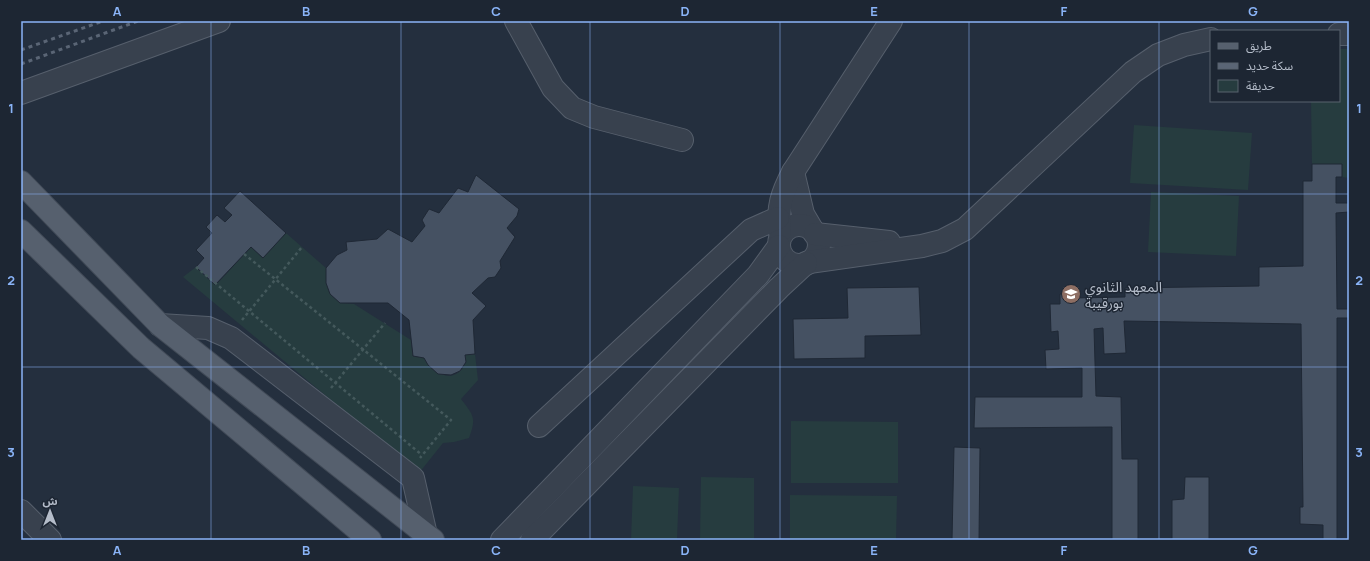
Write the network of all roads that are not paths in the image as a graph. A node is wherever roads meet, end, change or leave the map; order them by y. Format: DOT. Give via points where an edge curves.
graph roads {
  1 [pos="220,21"];
  2 [pos="516,21"];
  3 [pos="891,21"];
  4 [pos="1210,39"];
  5 [pos="21,93"];
  6 [pos="682,140"];
  7 [pos="793,172"];
  8 [pos="21,182"];
  9 [pos="21,231"];
  10 [pos="814,233"];
  11 [pos="779,234"];
  12 [pos="922,246"];
  13 [pos="808,263"];
  14 [pos="160,325"];
  15 [pos="540,426"];
  16 [pos="21,511"];
  17 [pos="430,537"];
  18 [pos="50,540"];
  19 [pos="370,540"];
  20 [pos="502,540"];
  21 [pos="532,540"];
  1 -- 5 [label="street"];
  2 -- 6 [label="street" via="553,88 572,108 594,117"];
  3 -- 7 [label="street"];
  4 -- 12 [label="street" via="1184,45 1158,55 1133,72 965,229 942,241"];
  7 -- 10 [label="street" via="803,214"];
  7 -- 11 [label="street" via="782,193"];
  8 -- 14 [label="main road"];
  9 -- 19 [label="main road" via="141,348"];
  10 -- 11 [label="street" via="808,228 796,226"];
  10 -- 12 [label="street"];
  10 -- 13 [label="street" via="818,240 817,252"];
  11 -- 13 [label="street" via="783,258 800,265"];
  11 -- 15 [label="street" via="751,230"];
  11 -- 20 [label="street" via="758,274"];
  12 -- 13 [label="street"];
  13 -- 21 [label="street" via="778,288"];
  14 -- 17 [label="main road"];
  14 -- 17 [label="street" via="208,328 231,338 413,478"];
  16 -- 18 [label="street"];
}
